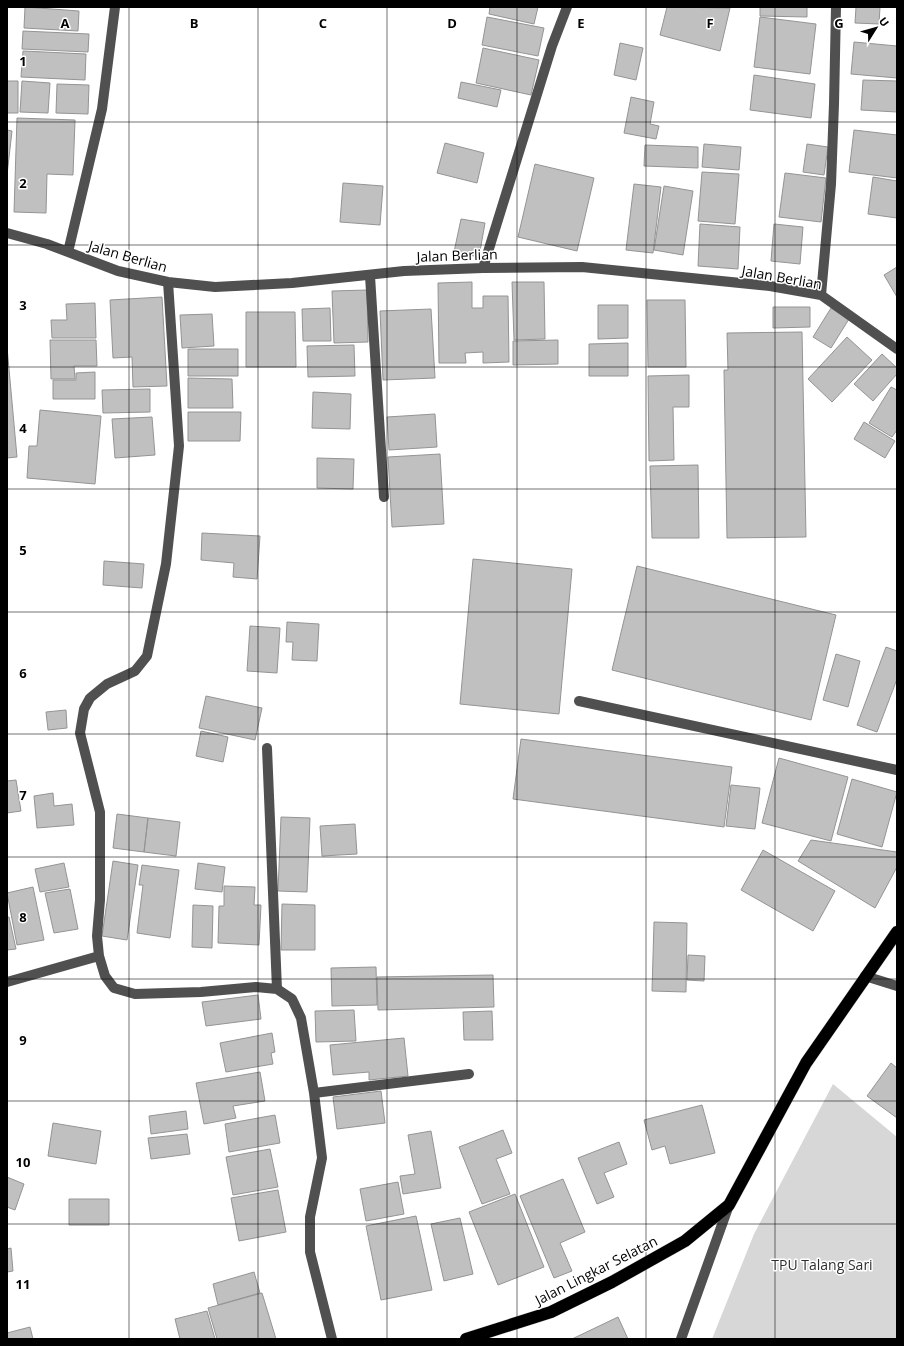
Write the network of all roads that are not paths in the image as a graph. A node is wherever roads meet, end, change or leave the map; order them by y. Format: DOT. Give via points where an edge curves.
graph roads {
  1 [pos="115,7"];
  2 [pos="567,7"];
  3 [pos="836,7"];
  4 [pos="7,233"];
  5 [pos="68,252"];
  6 [pos="483,268"];
  7 [pos="370,276"];
  8 [pos="168,282"];
  9 [pos="821,295"];
  10 [pos="897,349"];
  11 [pos="384,497"];
  12 [pos="579,701"];
  13 [pos="267,748"];
  14 [pos="897,770"];
  15 [pos="897,932"];
  16 [pos="99,956"];
  17 [pos="865,976"];
  18 [pos="7,982"];
  19 [pos="897,986"];
  20 [pos="277,989"];
  21 [pos="469,1074"];
  22 [pos="314,1093"];
  23 [pos="729,1205"];
  24 [pos="332,1339"];
  25 [pos="466,1339"];
  26 [pos="681,1339"];
  1 -- 5 [label="street" via="102,109"];
  2 -- 6 [label="street" via="552,46"];
  3 -- 9 [label="street" via="831,184"];
  4 -- 5 [label="street, Jalan Berlian"];
  5 -- 8 [label="street, Jalan Berlian" via="118,271"];
  6 -- 7 [label="street, Jalan Berlian" via="404,271"];
  6 -- 9 [label="street, Jalan Berlian" via="582,267 770,286"];
  7 -- 8 [label="street, Jalan Berlian" via="215,287"];
  7 -- 11 [label="street"];
  8 -- 16 [label="street" via="179,446 166,564 147,656 135,671 107,684 90,698 84,709 80,733 100,812 100,900 97,936"];
  9 -- 10 [label="street, Jalan Berlian"];
  12 -- 14 [label="street"];
  13 -- 20 [label="street"];
  15 -- 17 [label="highway"];
  16 -- 18 [label="street"];
  16 -- 20 [label="street" via="105,976 114,988 135,994 256,987"];
  17 -- 19 [label="street"];
  17 -- 23 [label="highway" via="806,1063"];
  20 -- 22 [label="street" via="292,999 301,1018"];
  21 -- 22 [label="street"];
  22 -- 24 [label="street" via="322,1158 310,1217 310,1252"];
  23 -- 25 [label="highway, Jalan Lingkar Selatan" via="686,1240 612,1282 552,1312"];
  23 -- 26 [label="street"];
}
